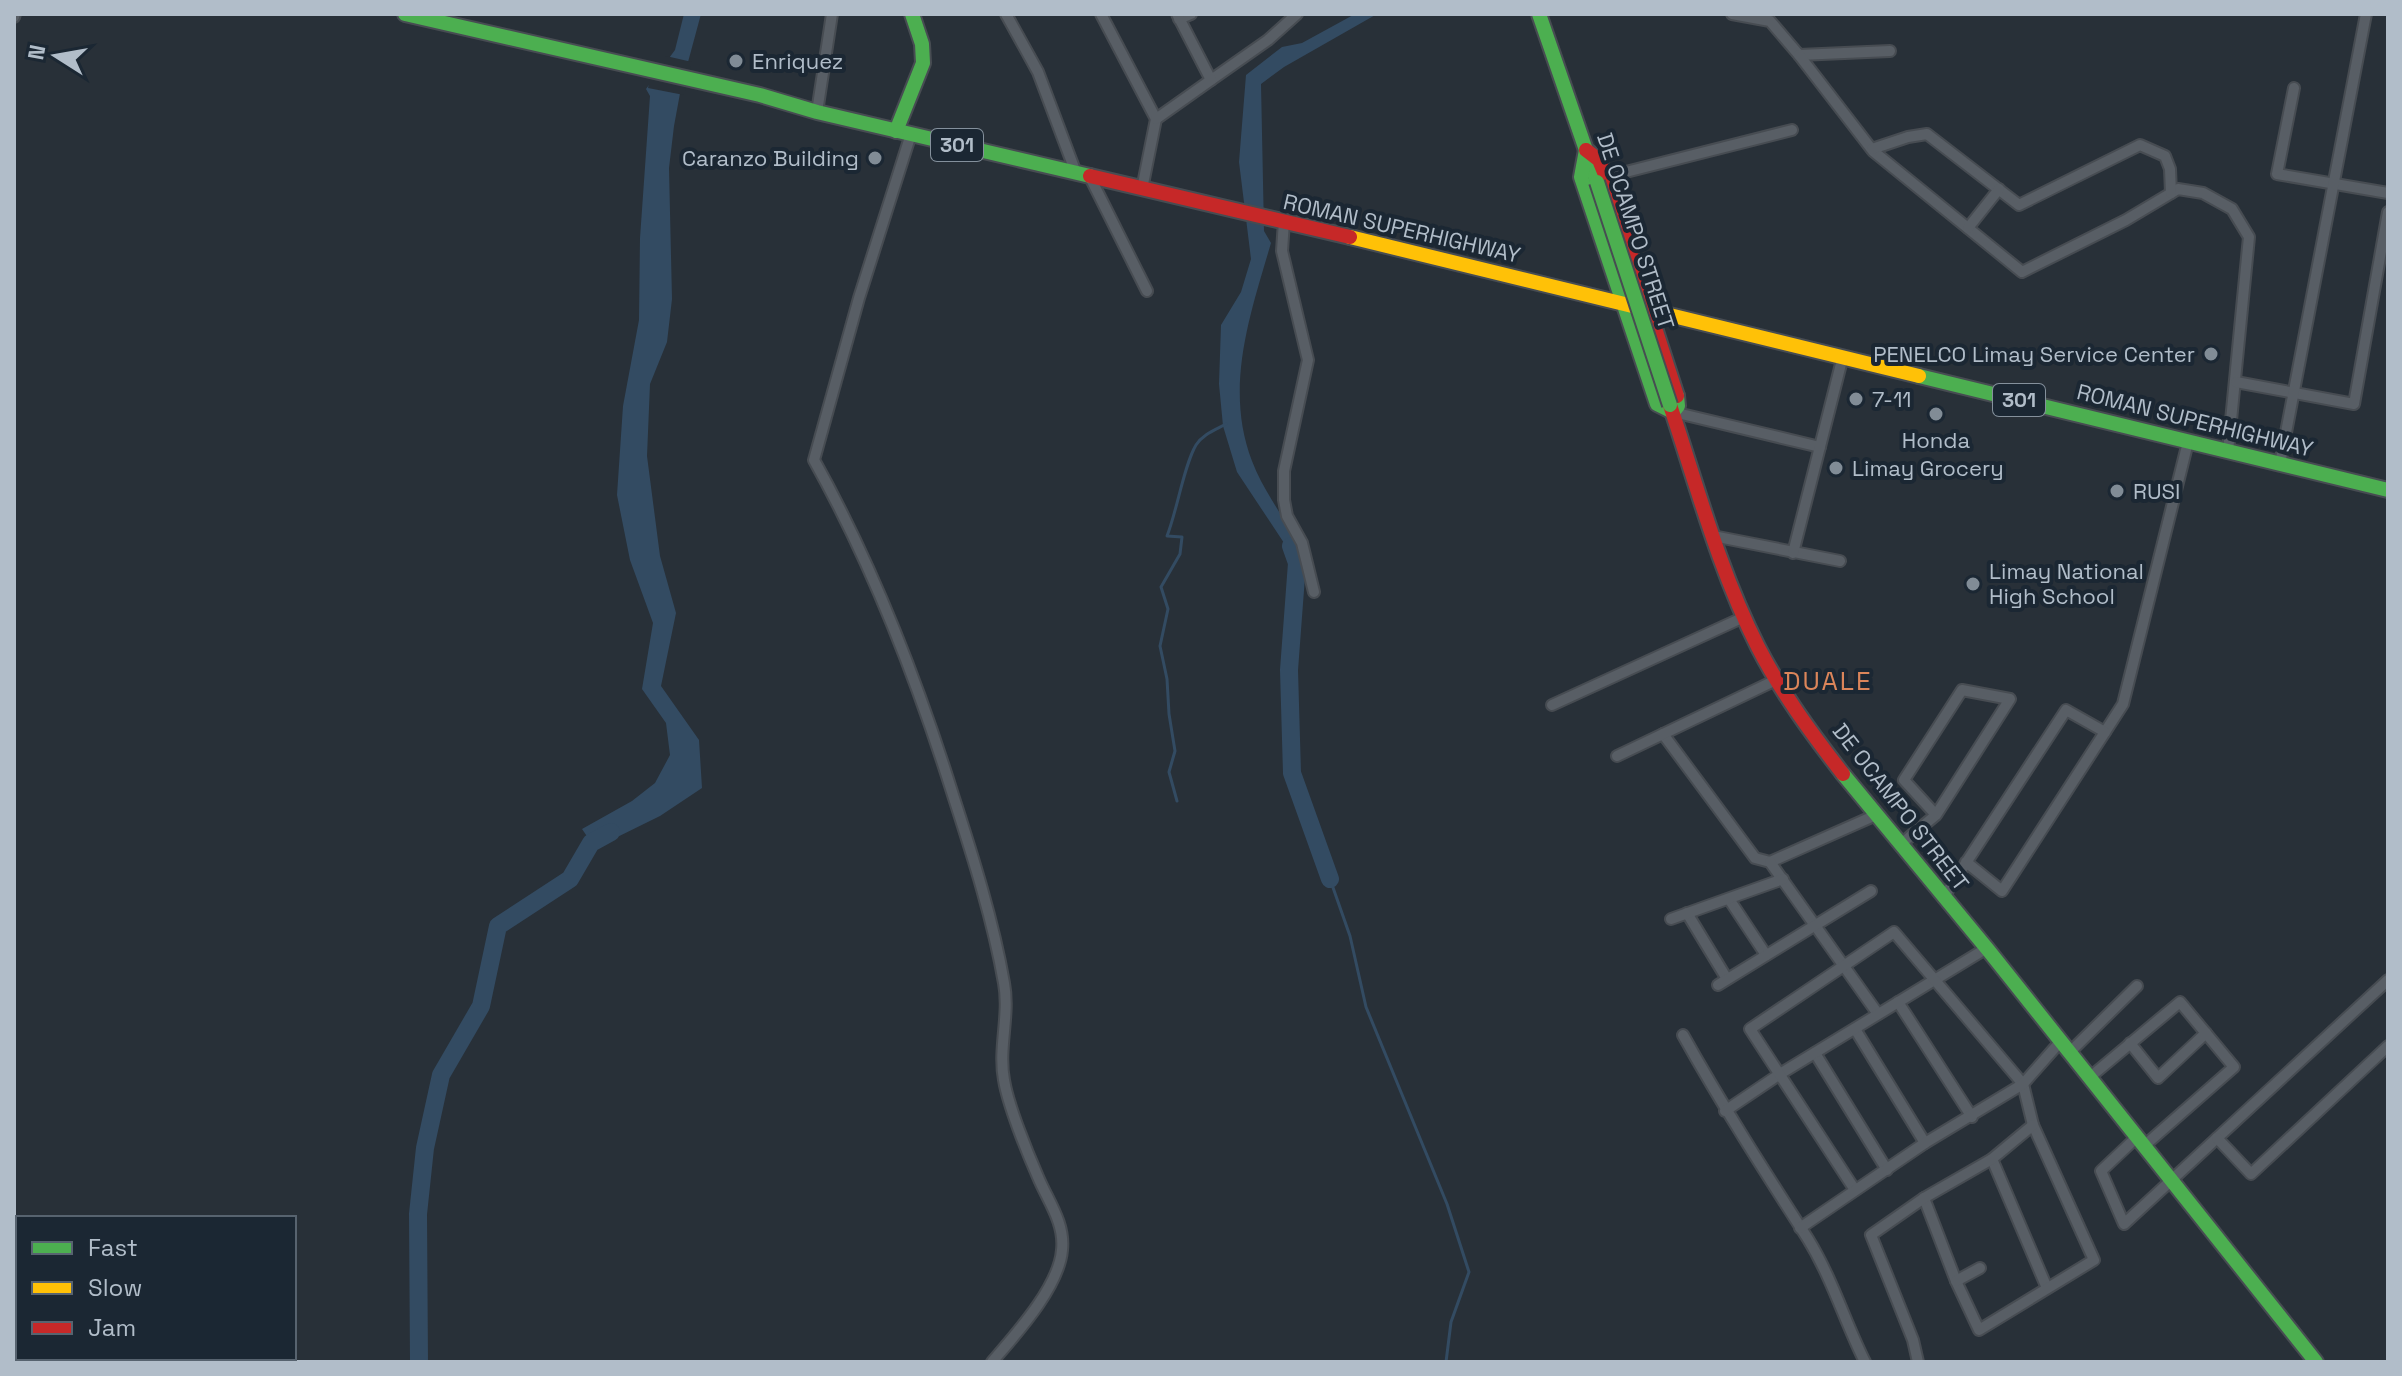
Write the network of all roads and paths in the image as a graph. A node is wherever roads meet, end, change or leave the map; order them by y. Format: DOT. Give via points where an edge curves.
graph roads {
  1 [pos="409,14"];
  2 [pos="832,14"];
  3 [pos="912,14"];
  4 [pos="1006,14"];
  5 [pos="1101,14"];
  6 [pos="1191,14"];
  7 [pos="1297,14"];
  8 [pos="1539,14"];
  9 [pos="1732,14"];
  10 [pos="2366,14"];
  11 [pos="1178,17"];
  12 [pos="1890,51"];
  13 [pos="1799,55"];
  14 [pos="1211,80"];
  15 [pos="2294,88"];
  16 [pos="817,112"];
  17 [pos="1156,119"];
  18 [pos="1792,130"];
  19 [pos="904,132"];
  20 [pos="1872,149"];
  21 [pos="1586,150"];
  22 [pos="1083,175"];
  23 [pos="1602,179"];
  24 [pos="2334,184"];
  25 [pos="1142,189"];
  26 [pos="1999,189"];
  27 [pos="2171,193"];
  28 [pos="2388,193"];
  29 [pos="2388,212"];
  30 [pos="1276,220"];
  31 [pos="1968,228"];
  32 [pos="1147,291"];
  33 [pos="1624,304"];
  34 [pos="1651,310"];
  35 [pos="1843,356"];
  36 [pos="2236,382"];
  37 [pos="2296,394"];
  38 [pos="1671,409"];
  39 [pos="2188,442"];
  40 [pos="1820,447"];
  41 [pos="2228,451"];
  42 [pos="2280,464"];
  43 [pos="2388,490"];
  44 [pos="1713,536"];
  45 [pos="1793,553"];
  46 [pos="1840,561"];
  47 [pos="1314,592"];
  48 [pos="1744,617"];
  49 [pos="1776,680"];
  50 [pos="1552,705"];
  51 [pos="2105,732"];
  52 [pos="1663,734"];
  53 [pos="1617,756"];
  54 [pos="1876,815"];
  55 [pos="1936,815"];
  56 [pos="1901,844"];
  57 [pos="1770,862"];
  58 [pos="1966,862"];
  59 [pos="1783,879"];
  60 [pos="1871,891"];
  61 [pos="1943,898"];
  62 [pos="1729,899"];
  63 [pos="1687,913"];
  64 [pos="1671,919"];
  65 [pos="1816,925"];
  66 [pos="1987,948"];
  67 [pos="1766,955"];
  68 [pos="1844,966"];
  69 [pos="2388,980"];
  70 [pos="1936,981"];
  71 [pos="2137,986"];
  72 [pos="1898,1002"];
  73 [pos="1878,1014"];
  74 [pos="1855,1029"];
  75 [pos="2206,1033"];
  76 [pos="1683,1035"];
  77 [pos="2130,1043"];
  78 [pos="2388,1046"];
  79 [pos="2065,1047"];
  80 [pos="1815,1053"];
  81 [pos="1780,1074"];
  82 [pos="2089,1078"];
  83 [pos="2023,1084"];
  84 [pos="1725,1111"];
  85 [pos="1972,1117"];
  86 [pos="2033,1125"];
  87 [pos="2217,1138"];
  88 [pos="2140,1142"];
  89 [pos="1925,1143"];
  90 [pos="1992,1159"];
  91 [pos="1887,1170"];
  92 [pos="2171,1180"];
  93 [pos="1855,1190"];
  94 [pos="1924,1198"];
  95 [pos="1800,1228"];
  96 [pos="1980,1268"];
  97 [pos="1956,1281"];
  98 [pos="2047,1288"];
  99 [pos="992,1362"];
  100 [pos="1865,1362"];
  101 [pos="1918,1362"];
  102 [pos="2316,1362"];
  1 -- 16 [label="main road, ROMAN SUPERHIGHWAY / 301"];
  2 -- 16 [label="street"];
  3 -- 19 [label="main road" via="923,63"];
  4 -- 22 [label="street"];
  5 -- 17 [label="street"];
  6 -- 11 [label="street"];
  7 -- 14 [label="street"];
  8 -- 21 [label="main road, DE OCAMPO STREET"];
  9 -- 13 [label="street" via="1770,21"];
  10 -- 24 [label="street"];
  11 -- 14 [label="street"];
  12 -- 13 [label="street"];
  13 -- 20 [label="street"];
  14 -- 17 [label="street"];
  15 -- 24 [label="street" via="2277,174"];
  16 -- 19 [label="main road, ROMAN SUPERHIGHWAY / 301"];
  17 -- 25 [label="street"];
  18 -- 23 [label="street"];
  19 -- 22 [label="main road, ROMAN SUPERHIGHWAY / 301"];
  19 -- 99 [label="street" via="814,460 923,700 973,857 1005,986 1004,1081 1058,1218 1061,1263"];
  20 -- 26 [label="street" via="1927,134"];
  20 -- 31 [label="street"];
  21 -- 23 [label="main road, DE OCAMPO STREET"];
  21 -- 33 [label="main road" via="1581,177"];
  22 -- 25 [label="main road, ROMAN SUPERHIGHWAY / 301"];
  22 -- 32 [label="street"];
  23 -- 34 [label="main road"];
  23 -- 38 [label="main road, DE OCAMPO STREET, bridge"];
  24 -- 28 [label="street"];
  24 -- 37 [label="street"];
  25 -- 30 [label="main road, ROMAN SUPERHIGHWAY / 301"];
  26 -- 27 [label="street" via="2019,205 2140,145 2165,156"];
  26 -- 31 [label="street"];
  27 -- 31 [label="street" via="2022,272"];
  27 -- 36 [label="street" via="2203,193 2222,203 2232,209 2249,237"];
  29 -- 37 [label="street" via="2354,404"];
  30 -- 33 [label="main road, ROMAN SUPERHIGHWAY / 301"];
  30 -- 47 [label="street" via="1308,360 1284,471 1284,500"];
  33 -- 34 [label="main road, ROMAN SUPERHIGHWAY / 301"];
  33 -- 38 [label="main road" via="1657,404"];
  34 -- 35 [label="main road, ROMAN SUPERHIGHWAY / 301"];
  34 -- 38 [label="main road" via="1679,401"];
  35 -- 39 [label="main road, ROMAN SUPERHIGHWAY / 301"];
  35 -- 40 [label="street"];
  36 -- 37 [label="street"];
  36 -- 41 [label="street"];
  37 -- 42 [label="street"];
  38 -- 40 [label="street"];
  38 -- 44 [label="main road, DE OCAMPO STREET"];
  39 -- 41 [label="main road, ROMAN SUPERHIGHWAY / 301"];
  39 -- 51 [label="street" via="2123,704"];
  40 -- 45 [label="street"];
  41 -- 42 [label="main road, ROMAN SUPERHIGHWAY / 301"];
  42 -- 43 [label="main road, ROMAN SUPERHIGHWAY / 301"];
  44 -- 45 [label="street"];
  44 -- 48 [label="main road, DE OCAMPO STREET"];
  45 -- 46 [label="street"];
  48 -- 49 [label="main road, DE OCAMPO STREET"];
  48 -- 50 [label="street"];
  49 -- 52 [label="street"];
  49 -- 54 [label="main road, DE OCAMPO STREET"];
  51 -- 58 [label="street" via="2066,710"];
  51 -- 58 [label="street" via="2002,891"];
  52 -- 53 [label="street"];
  52 -- 57 [label="street" via="1755,858"];
  54 -- 56 [label="main road, DE OCAMPO STREET"];
  54 -- 57 [label="street"];
  55 -- 55 [label="street" via="1994,725 2010,699 1962,690 1904,780"];
  55 -- 56 [label="street"];
  56 -- 61 [label="main road, DE OCAMPO STREET"];
  57 -- 59 [label="street"];
  58 -- 61 [label="street"];
  59 -- 62 [label="street"];
  59 -- 65 [label="street"];
  60 -- 65 [label="street"];
  61 -- 66 [label="main road, DE OCAMPO STREET"];
  62 -- 63 [label="street"];
  62 -- 67 [label="street"];
  63 -- 64 [label="street"];
  63 -- 67 [label="street" via="1722,982"];
  65 -- 67 [label="street"];
  65 -- 68 [label="street"];
  66 -- 70 [label="street"];
  66 -- 79 [label="main road, DE OCAMPO STREET"];
  68 -- 70 [label="street" via="1894,932"];
  68 -- 73 [label="street"];
  68 -- 81 [label="street" via="1750,1029"];
  69 -- 87 [label="street"];
  70 -- 72 [label="street"];
  70 -- 83 [label="street"];
  71 -- 79 [label="street"];
  72 -- 73 [label="street"];
  72 -- 85 [label="street"];
  73 -- 74 [label="street"];
  74 -- 80 [label="street"];
  74 -- 89 [label="street"];
  75 -- 77 [label="street" via="2180,1002"];
  75 -- 77 [label="street" via="2158,1078"];
  75 -- 88 [label="street" via="2234,1067"];
  76 -- 84 [label="street"];
  77 -- 82 [label="street"];
  78 -- 87 [label="street" via="2251,1174"];
  79 -- 82 [label="main road, DE OCAMPO STREET"];
  79 -- 83 [label="street"];
  80 -- 81 [label="street"];
  80 -- 91 [label="street"];
  81 -- 84 [label="street"];
  81 -- 93 [label="street"];
  82 -- 88 [label="main road, DE OCAMPO STREET"];
  83 -- 85 [label="street"];
  83 -- 86 [label="street"];
  84 -- 95 [label="street"];
  85 -- 89 [label="street"];
  86 -- 90 [label="street"];
  86 -- 98 [label="street" via="2094,1260"];
  87 -- 92 [label="street"];
  88 -- 92 [label="main road, DE OCAMPO STREET"];
  88 -- 92 [label="street" via="2101,1171 2124,1224"];
  89 -- 91 [label="street"];
  90 -- 94 [label="street"];
  90 -- 98 [label="street"];
  91 -- 93 [label="street"];
  92 -- 102 [label="main road, DE OCAMPO STREET"];
  93 -- 95 [label="street"];
  94 -- 97 [label="street"];
  94 -- 101 [label="street" via="1871,1235"];
  95 -- 100 [label="street"];
  96 -- 97 [label="street"];
  97 -- 98 [label="street" via="1979,1330"];
}
